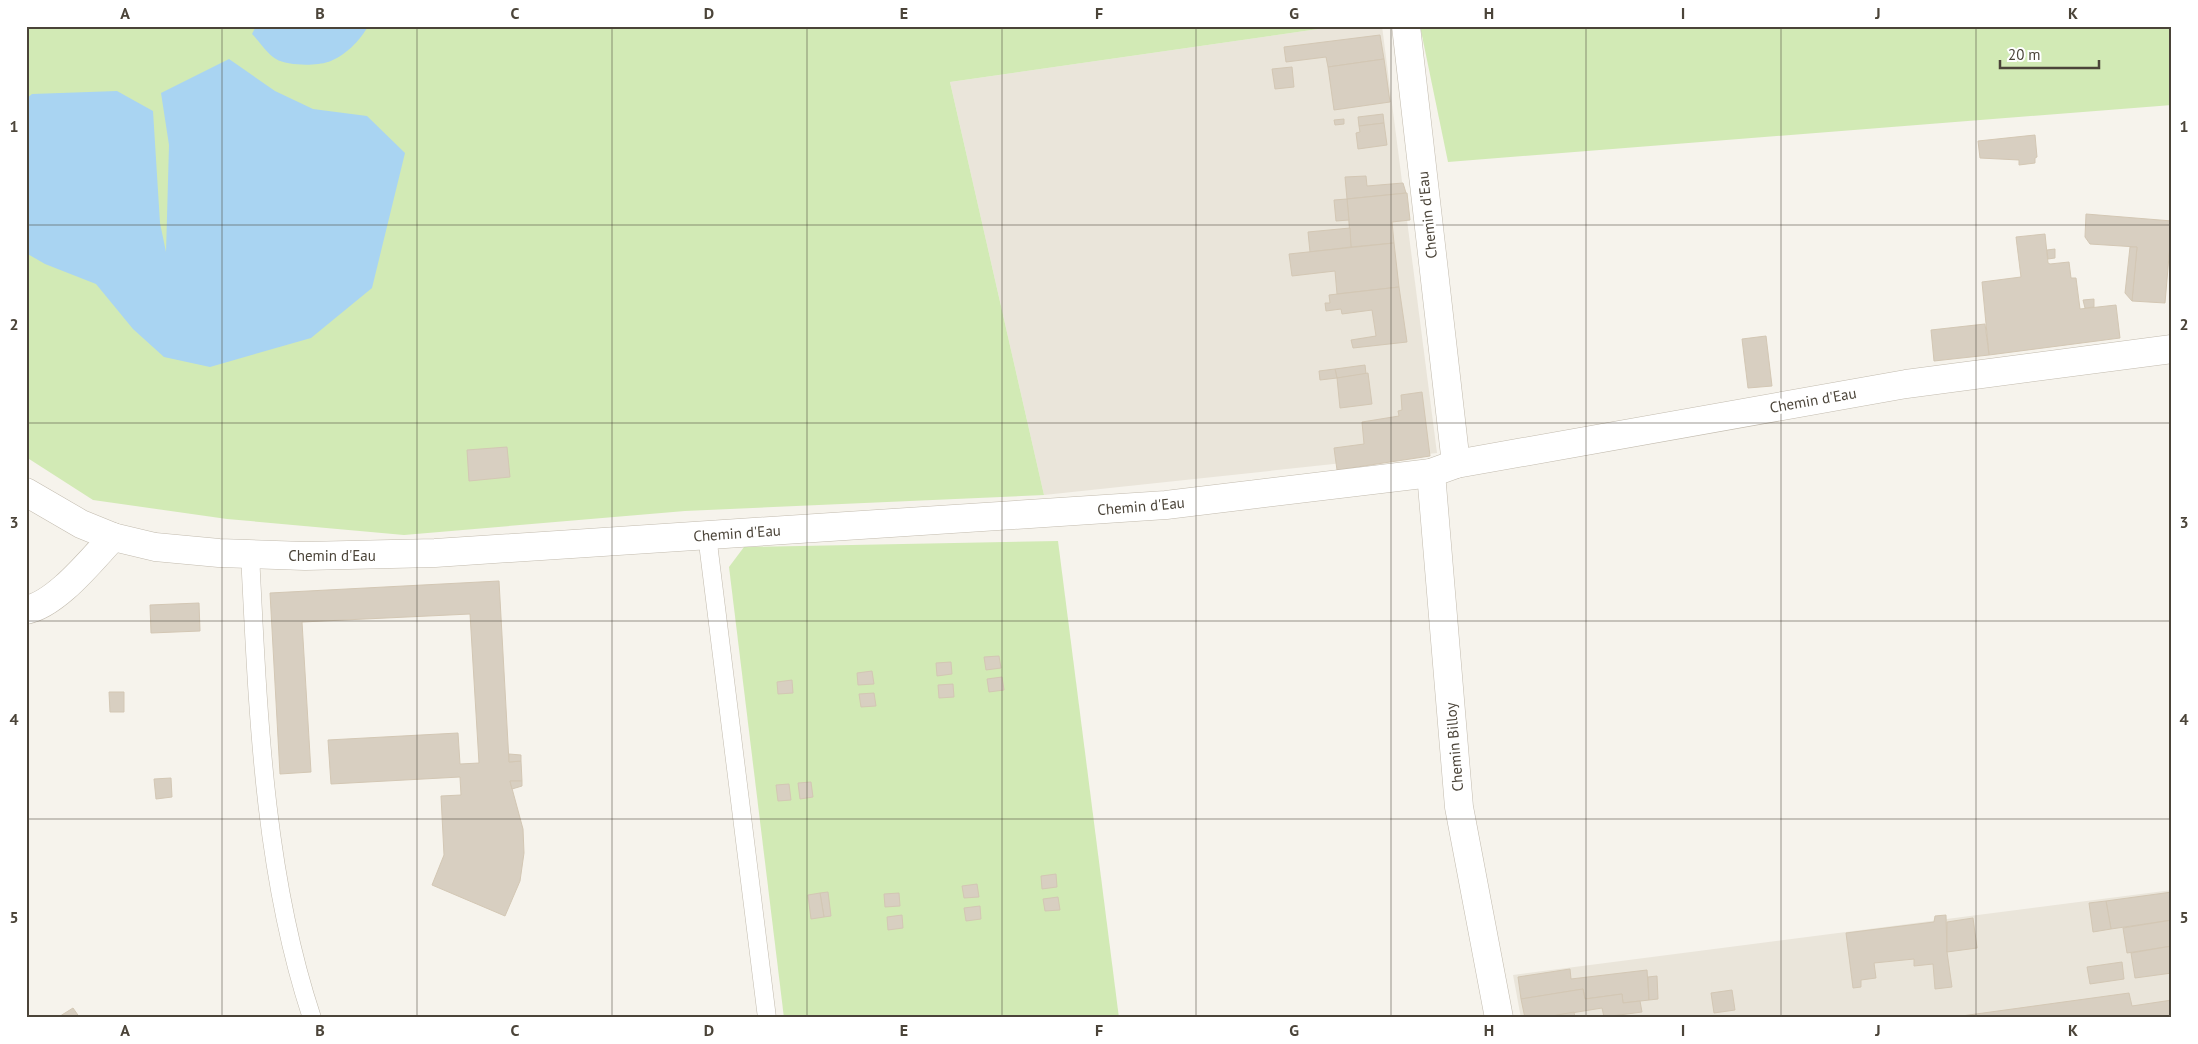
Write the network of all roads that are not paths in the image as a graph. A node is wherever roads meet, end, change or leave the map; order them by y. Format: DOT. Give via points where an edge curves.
graph roads {
  1 [pos="1406,26"];
  2 [pos="2172,349"];
  3 [pos="1456,464"];
  4 [pos="1431,474"];
  5 [pos="26,492"];
  6 [pos="708,535"];
  7 [pos="113,537"];
  8 [pos="250,554"];
  9 [pos="26,610"];
  10 [pos="312,1018"];
  11 [pos="767,1018"];
  12 [pos="1499,1018"];
  1 -- 3 [label="street, Chemin d'Eau"];
  2 -- 3 [label="street, Chemin d'Eau" via="1906,384"];
  3 -- 4 [label="street, Chemin d'Eau"];
  4 -- 6 [label="street, Chemin d'Eau" via="1166,505"];
  4 -- 12 [label="street, Chemin Billoy" via="1459,807"];
  5 -- 7 [label="street, Chemin d'Eau" via="81,524"];
  6 -- 8 [label="street, Chemin d'Eau" via="435,553"];
  6 -- 11 [label="lane"];
  7 -- 8 [label="street, Chemin d'Eau" via="155,547"];
  7 -- 9 [label="street" via="69,584"];
  8 -- 10 [label="lane" via="258,699 276,875 300,983"];
}
